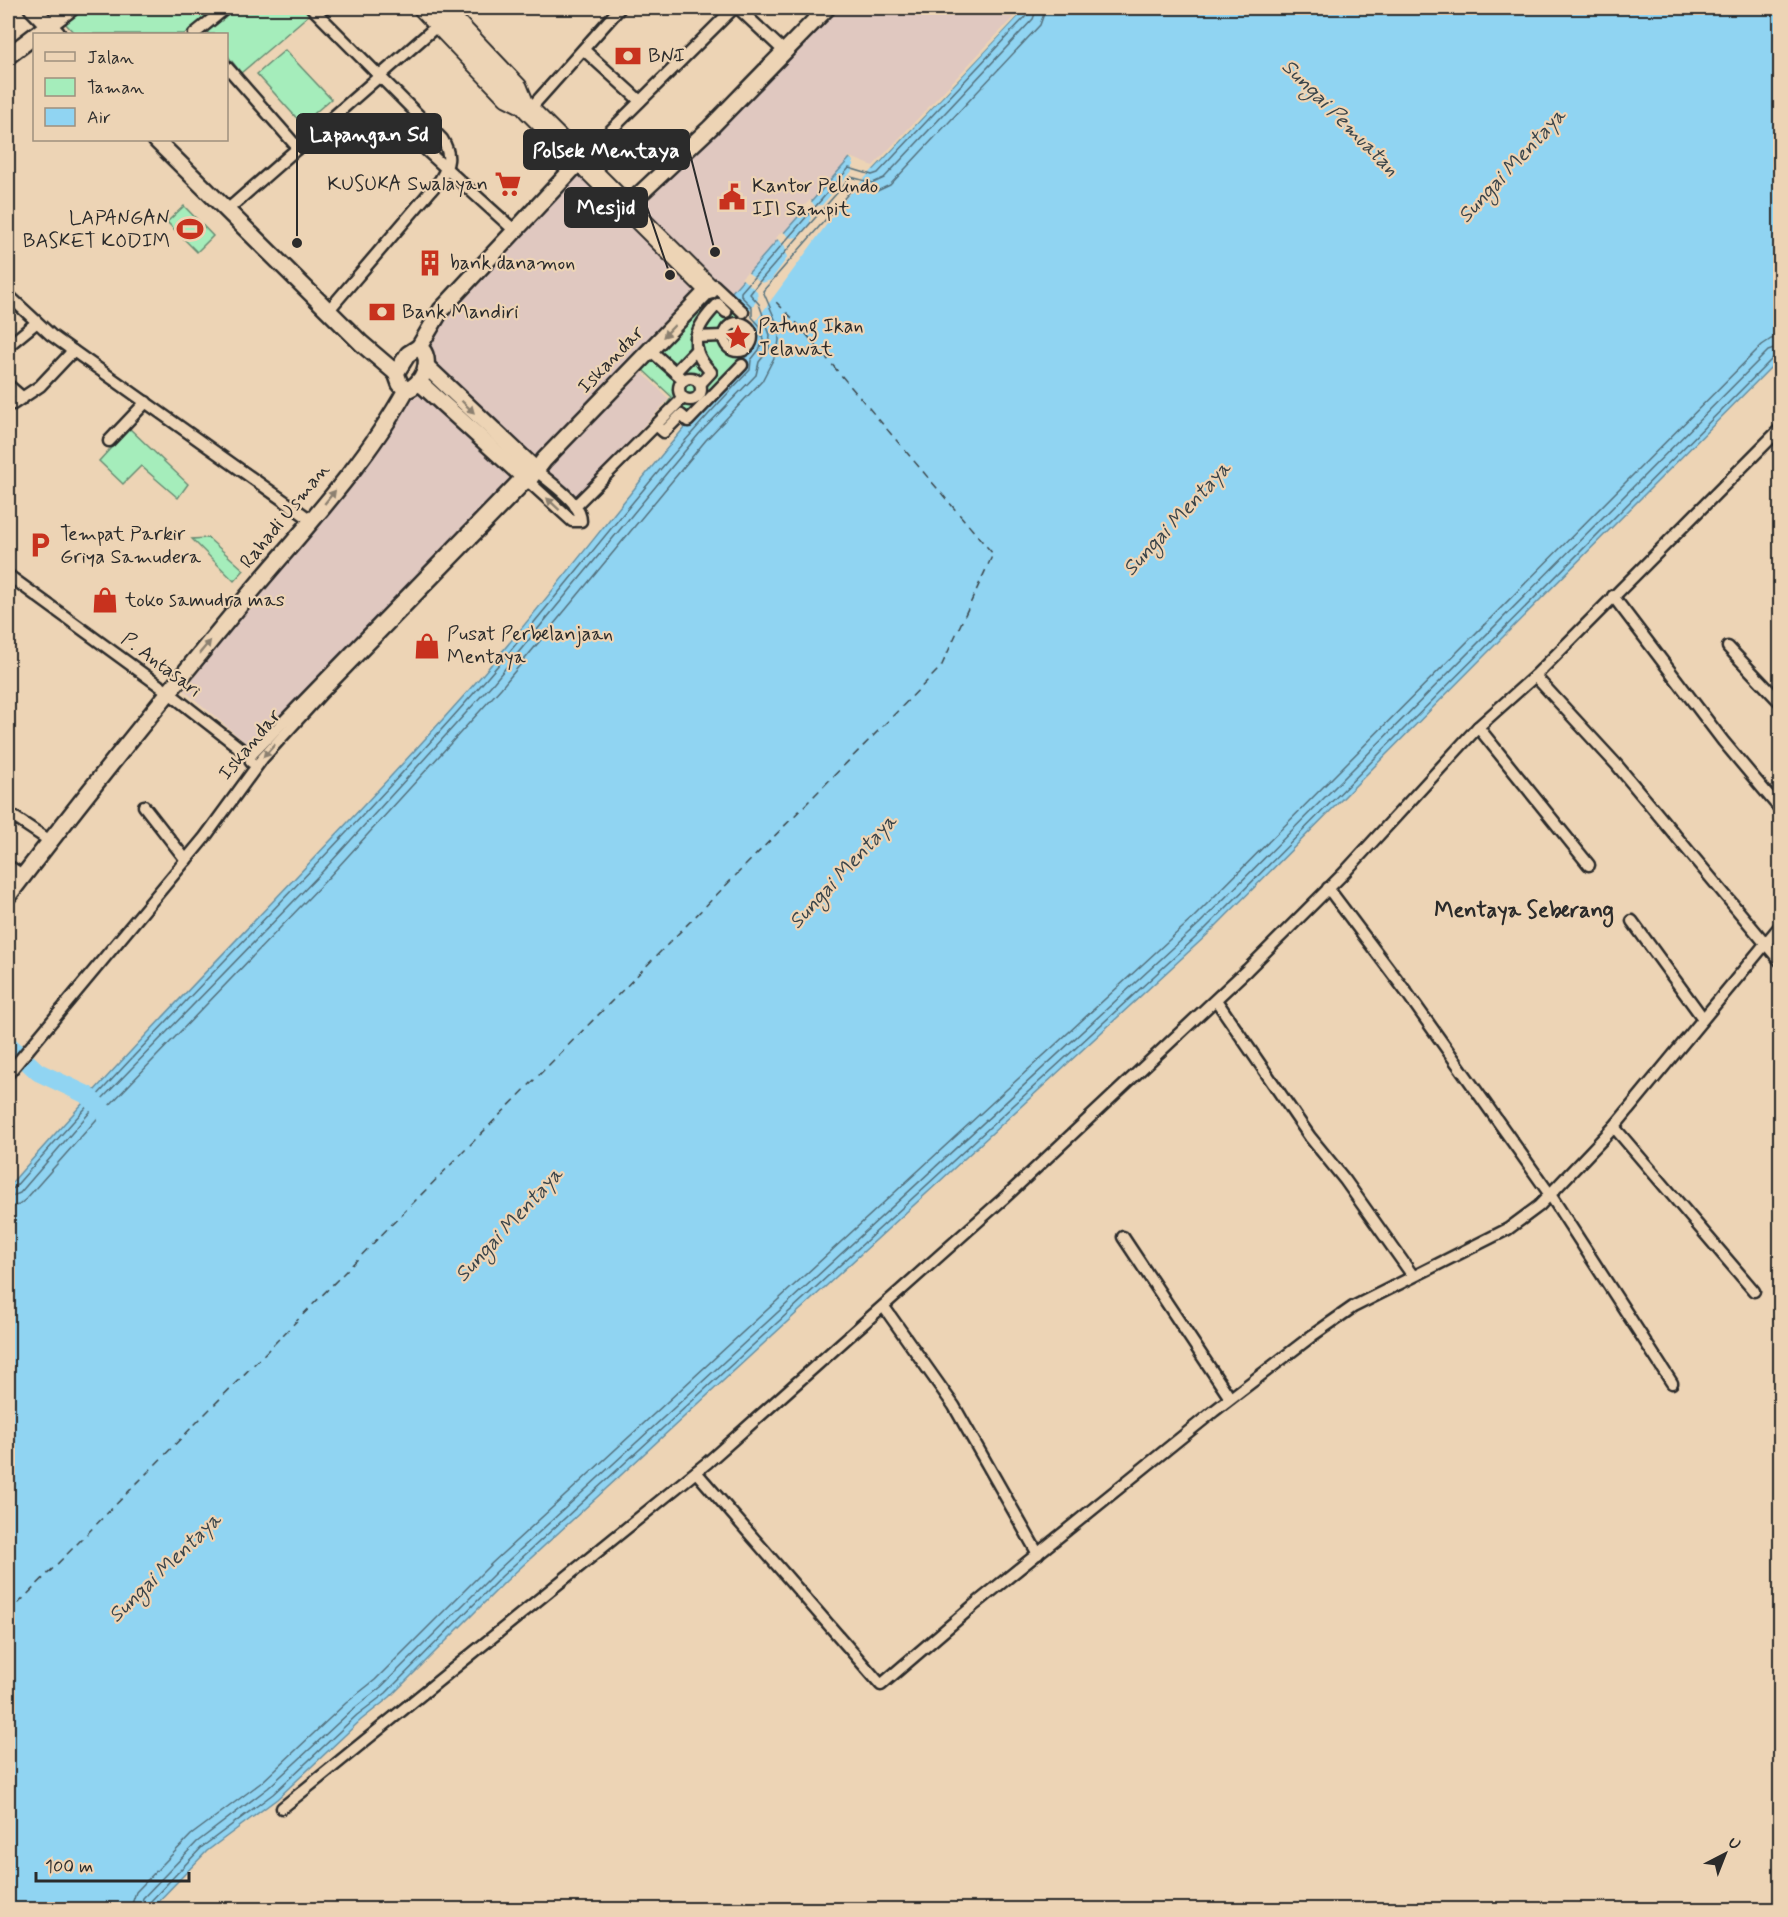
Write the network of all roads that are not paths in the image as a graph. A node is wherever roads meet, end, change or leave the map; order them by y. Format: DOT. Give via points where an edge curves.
graph roads {
  1 [pos="32,8"];
  2 [pos="71,8"];
  3 [pos="226,8"];
  4 [pos="312,8"];
  5 [pos="424,8"];
  6 [pos="620,8"];
  7 [pos="736,8"];
  8 [pos="827,8"];
  9 [pos="440,16"];
  10 [pos="52,29"];
  11 [pos="198,33"];
  12 [pos="33,41"];
  13 [pos="584,50"];
  14 [pos="785,52"];
  15 [pos="8,56"];
  16 [pos="228,68"];
  17 [pos="379,77"];
  18 [pos="640,101"];
  19 [pos="526,106"];
  20 [pos="157,141"];
  21 [pos="416,141"];
  22 [pos="298,148"];
  23 [pos="580,161"];
  24 [pos="447,167"];
  25 [pos="627,206"];
  26 [pos="226,211"];
  27 [pos="514,230"];
  28 [pos="711,287"];
  29 [pos="8,295"];
  30 [pos="328,311"];
  31 [pos="726,312"];
  32 [pos="743,312"];
  33 [pos="36,323"];
  34 [pos="723,336"];
  35 [pos="696,337"];
  36 [pos="8,346"];
  37 [pos="419,347"];
  38 [pos="697,349"];
  39 [pos="650,350"];
  40 [pos="73,351"];
  41 [pos="742,365"];
  42 [pos="426,366"];
  43 [pos="675,372"];
  44 [pos="396,373"];
  45 [pos="684,380"];
  46 [pos="700,384"];
  47 [pos="8,385"];
  48 [pos="412,386"];
  49 [pos="683,398"];
  50 [pos="146,402"];
  51 [pos="656,425"];
  52 [pos="1780,429"];
  53 [pos="109,441"];
  54 [pos="533,471"];
  55 [pos="310,520"];
  56 [pos="8,574"];
  57 [pos="1613,596"];
  58 [pos="1728,647"];
  59 [pos="1535,676"];
  60 [pos="168,692"];
  61 [pos="1780,702"];
  62 [pos="1478,727"];
  63 [pos="250,756"];
  64 [pos="251,772"];
  65 [pos="144,806"];
  66 [pos="1780,809"];
  67 [pos="8,813"];
  68 [pos="50,841"];
  69 [pos="186,860"];
  70 [pos="1589,865"];
  71 [pos="8,866"];
  72 [pos="23,875"];
  73 [pos="1328,888"];
  74 [pos="8,896"];
  75 [pos="1632,921"];
  76 [pos="1780,926"];
  77 [pos="1765,942"];
  78 [pos="1780,961"];
  79 [pos="1216,1000"];
  80 [pos="1702,1017"];
  81 [pos="8,1074"];
  82 [pos="1614,1127"];
  83 [pos="1551,1196"];
  84 [pos="1123,1237"];
  85 [pos="1413,1276"];
  86 [pos="1754,1291"];
  87 [pos="884,1306"];
  88 [pos="1672,1383"];
  89 [pos="1230,1398"];
  90 [pos="696,1472"];
  91 [pos="1038,1554"];
  92 [pos="282,1808"];
  1 -- 10 [label="street"];
  2 -- 10 [label="street"];
  3 -- 11 [label="street"];
  4 -- 17 [label="street"];
  5 -- 9 [label="highway"];
  6 -- 13 [label="street"];
  7 -- 14 [label="street"];
  7 -- 18 [label="street"];
  8 -- 14 [label="street"];
  9 -- 17 [label="street"];
  9 -- 19 [label="highway" via="508,96"];
  12 -- 15 [label="street"];
  13 -- 18 [label="street"];
  13 -- 19 [label="street"];
  14 -- 25 [label="street"];
  16 -- 22 [label="street"];
  17 -- 22 [label="street"];
  17 -- 24 [label="street" via="442,139 449,156"];
  18 -- 23 [label="street"];
  19 -- 23 [label="highway"];
  20 -- 26 [label="street"];
  21 -- 24 [label="street"];
  22 -- 26 [label="street"];
  23 -- 25 [label="highway"];
  23 -- 27 [label="street"];
  24 -- 27 [label="street"];
  24 -- 30 [label="street"];
  25 -- 28 [label="highway"];
  26 -- 30 [label="street"];
  27 -- 37 [label="street" via="438,313"];
  28 -- 32 [label="street"];
  28 -- 39 [label="street, Iskandar, one-way"];
  29 -- 33 [label="street"];
  30 -- 44 [label="street"];
  31 -- 35 [label="street" via="718,304 703,319"];
  33 -- 36 [label="street"];
  33 -- 40 [label="street"];
  34 -- 35 [label="street"];
  35 -- 38 [label="street"];
  37 -- 42 [label="street"];
  37 -- 44 [label="street" via="408,354"];
  38 -- 43 [label="street"];
  38 -- 46 [label="street" via="711,372"];
  39 -- 43 [label="street"];
  39 -- 54 [label="street, Iskandar"];
  40 -- 47 [label="street" via="40,386 18,401"];
  40 -- 50 [label="street"];
  41 -- 51 [label="street" via="688,421 681,415 664,432"];
  42 -- 48 [label="street, Rahadi Usman"];
  42 -- 54 [label="street, one-way"];
  43 -- 45 [label="street"];
  44 -- 48 [label="street" via="400,384"];
  45 -- 46 [label="street" via="691,378"];
  45 -- 49 [label="street" via="679,390"];
  46 -- 49 [label="street" via="698,398"];
  48 -- 54 [label="street"];
  55 -- 48 [label="street, Rahadi Usman, one-way"];
  49 -- 51 [label="street"];
  50 -- 53 [label="street"];
  50 -- 55 [label="street"];
  51 -- 54 [label="street" via="575,506"];
  52 -- 57 [label="street"];
  54 -- 63 [label="street, Iskandar"];
  54 -- 64 [label="street, Iskandar, one-way"];
  60 -- 55 [label="street, Rahadi Usman, one-way"];
  56 -- 60 [label="street, P. Antasari"];
  57 -- 59 [label="street"];
  57 -- 66 [label="street"];
  58 -- 61 [label="street"];
  59 -- 62 [label="street"];
  59 -- 77 [label="street" via="1616,764"];
  60 -- 63 [label="street, P. Antasari"];
  60 -- 68 [label="street, Rahadi Usman"];
  62 -- 70 [label="street"];
  62 -- 73 [label="street"];
  63 -- 64 [label="street"];
  64 -- 69 [label="street, Iskandar"];
  65 -- 69 [label="street"];
  67 -- 68 [label="street"];
  68 -- 72 [label="street, Rahadi Usman"];
  69 -- 81 [label="street, Iskandar"];
  71 -- 72 [label="street"];
  72 -- 74 [label="street, Rahadi Usman"];
  73 -- 79 [label="street"];
  73 -- 83 [label="street"];
  75 -- 80 [label="street"];
  76 -- 77 [label="street"];
  77 -- 78 [label="street"];
  77 -- 80 [label="street"];
  79 -- 85 [label="street" via="1310,1137"];
  79 -- 87 [label="street" via="1150,1065"];
  80 -- 82 [label="street"];
  82 -- 83 [label="street"];
  82 -- 86 [label="street"];
  83 -- 85 [label="street" via="1508,1229"];
  83 -- 88 [label="street"];
  84 -- 89 [label="street"];
  85 -- 89 [label="street" via="1353,1307"];
  87 -- 90 [label="street"];
  87 -- 91 [label="street" via="967,1426"];
  89 -- 91 [label="street"];
  90 -- 91 [label="street" via="880,1684"];
  90 -- 92 [label="street"];
}
